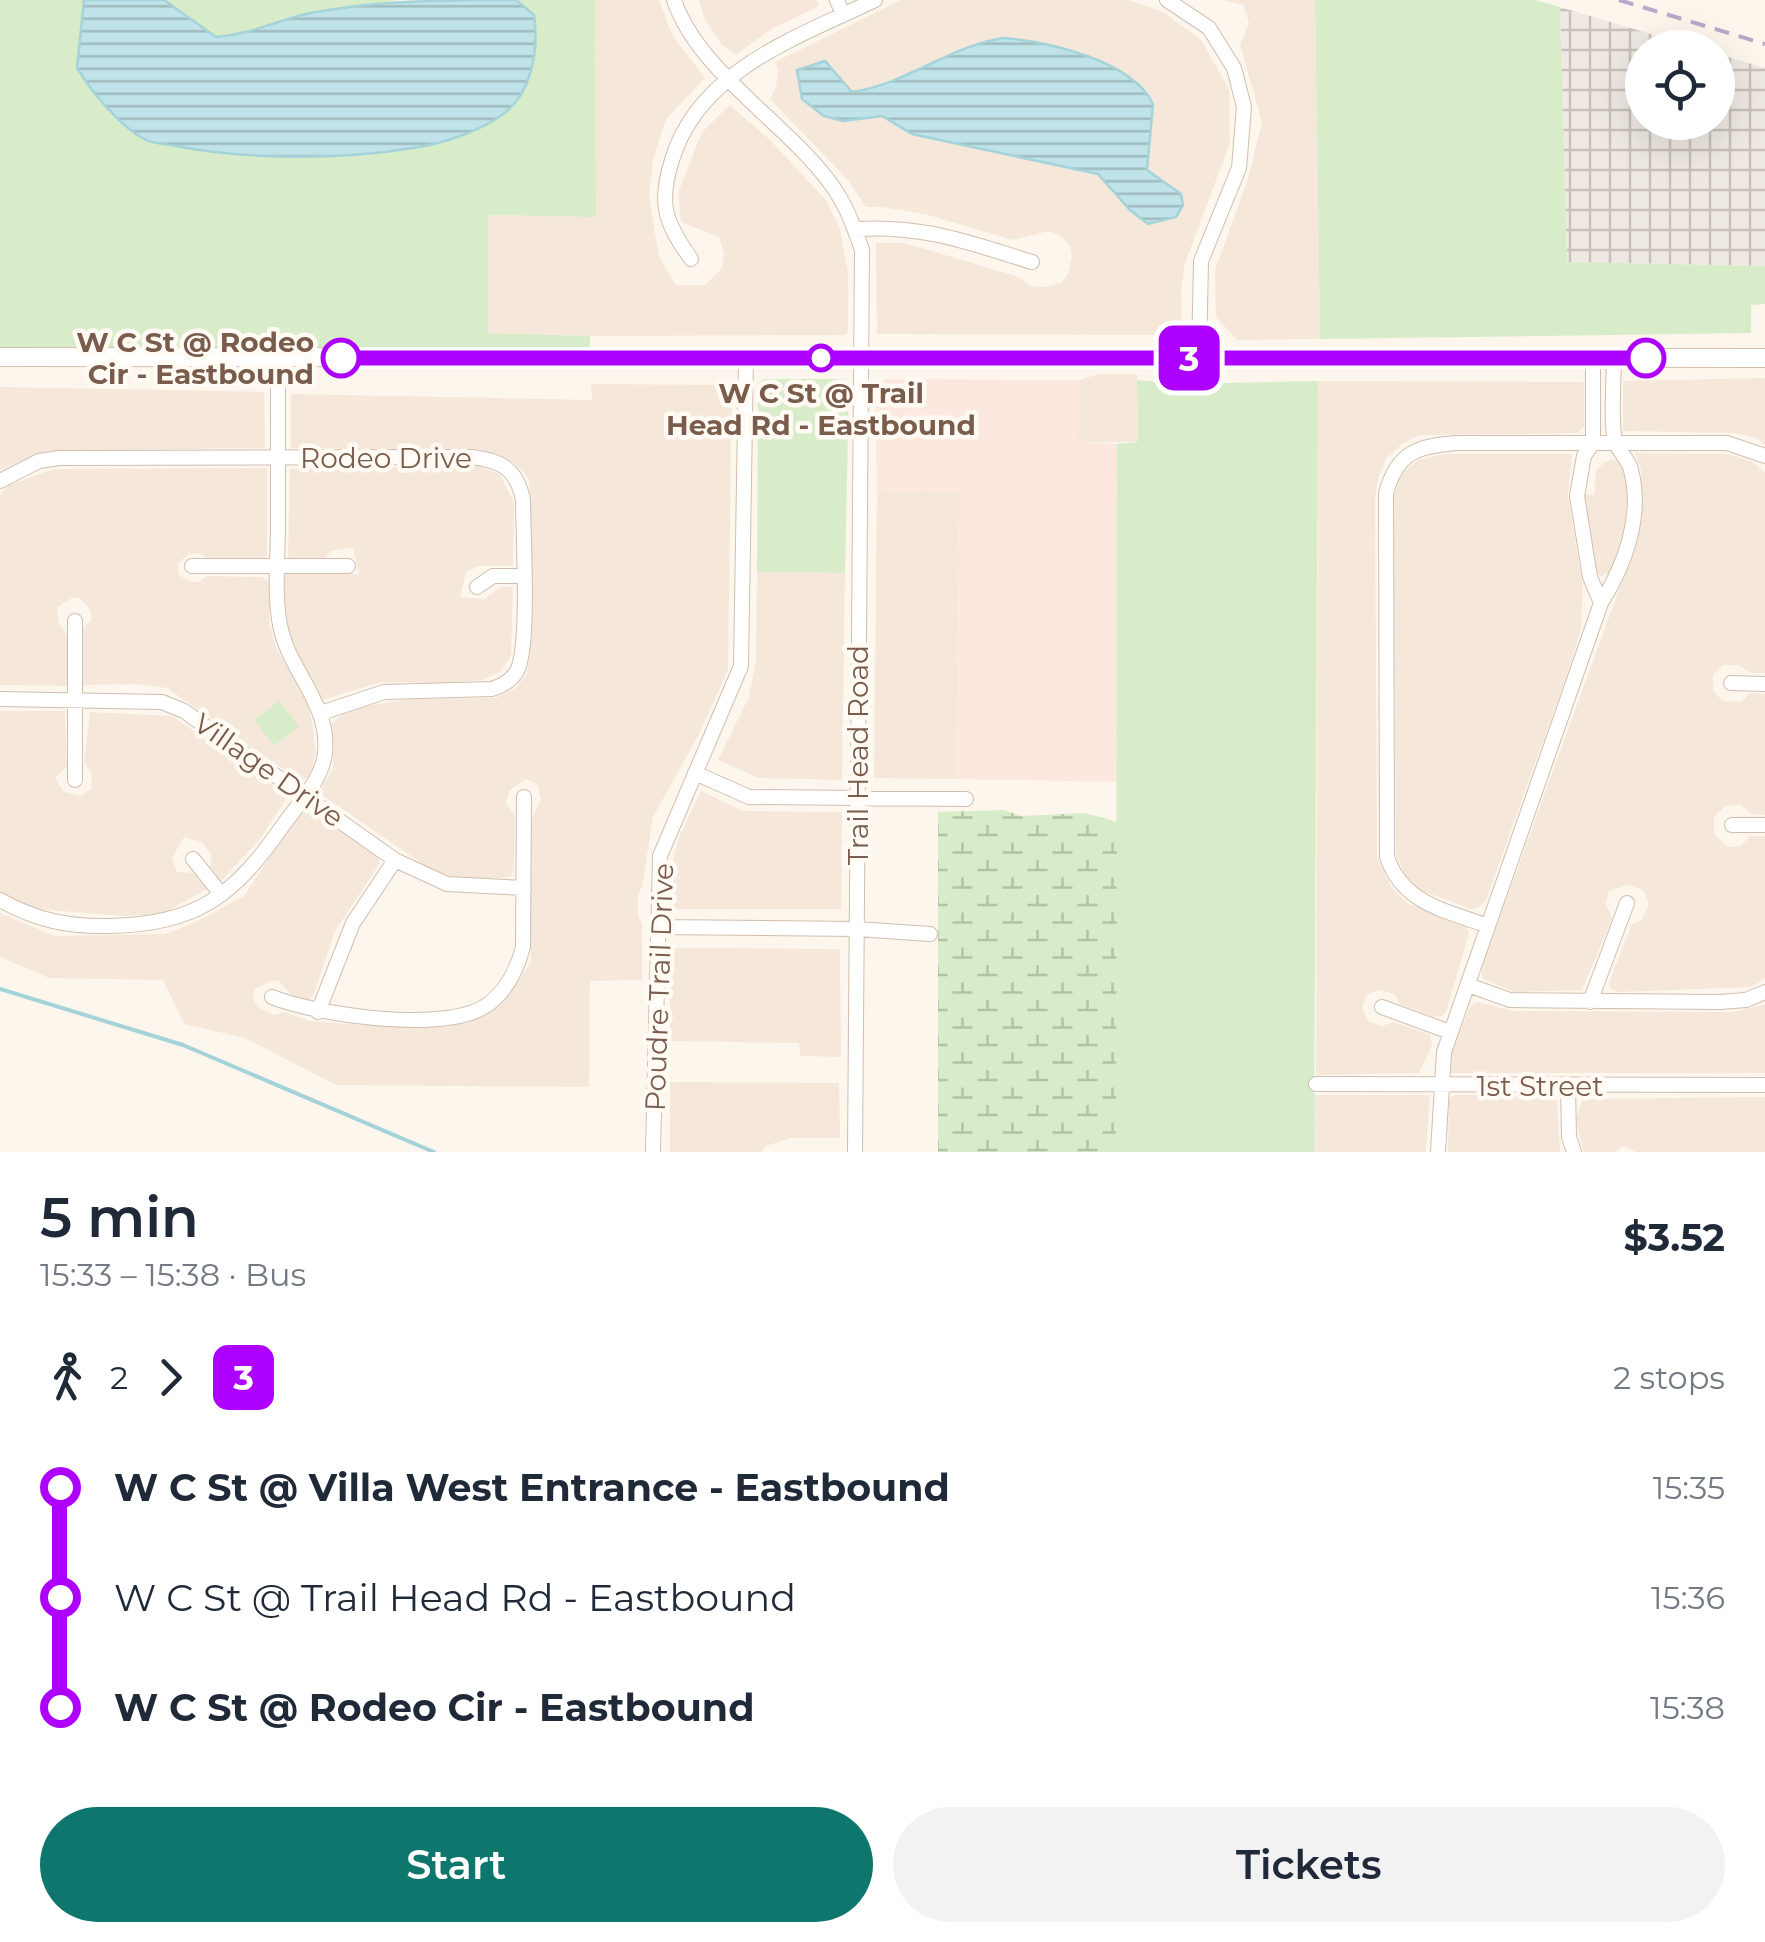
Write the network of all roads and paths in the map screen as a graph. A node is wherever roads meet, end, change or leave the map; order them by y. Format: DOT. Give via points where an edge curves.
graph roads {
  1 [pos="674,0"];
  2 [pos="837,0"];
  3 [pos="876,0"];
  4 [pos="1167,0"];
  5 [pos="843,15"];
  6 [pos="730,80"];
  7 [pos="855,229"];
  8 [pos="691,259"];
  9 [pos="1032,262"];
  10 [pos="0,356"];
  11 [pos="278,358"];
  12 [pos="746,358"];
  13 [pos="861,358"];
  14 [pos="1200,358"];
  15 [pos="1593,358"];
  16 [pos="1614,358"];
  17 [pos="1765,358"];
  18 [pos="1615,442"];
  19 [pos="1593,443"];
  20 [pos="1765,456"];
  21 [pos="278,457"];
  22 [pos="0,480"];
  23 [pos="192,566"];
  24 [pos="348,566"];
  25 [pos="278,567"];
  26 [pos="524,576"];
  27 [pos="477,587"];
  28 [pos="1601,603"];
  29 [pos="75,620"];
  30 [pos="1731,684"];
  31 [pos="1765,684"];
  32 [pos="0,699"];
  33 [pos="76,700"];
  34 [pos="321,712"];
  35 [pos="696,772"];
  36 [pos="75,780"];
  37 [pos="304,797"];
  38 [pos="524,797"];
  39 [pos="966,799"];
  40 [pos="858,800"];
  41 [pos="1732,825"];
  42 [pos="1765,825"];
  43 [pos="193,859"];
  44 [pos="395,860"];
  45 [pos="524,888"];
  46 [pos="220,894"];
  47 [pos="0,900"];
  48 [pos="1627,903"];
  49 [pos="1488,926"];
  50 [pos="660,928"];
  51 [pos="857,930"];
  52 [pos="930,934"];
  53 [pos="1468,985"];
  54 [pos="1765,992"];
  55 [pos="272,997"];
  56 [pos="1590,1002"];
  57 [pos="1382,1007"];
  58 [pos="318,1012"];
  59 [pos="1450,1032"];
  60 [pos="1316,1084"];
  61 [pos="1765,1085"];
  62 [pos="1440,1086"];
  63 [pos="1568,1086"];
  64 [pos="654,1152"];
  65 [pos="855,1152"];
  66 [pos="1438,1152"];
  67 [pos="1574,1152"];
  1 -- 6 [label="street, Trail Head Road"];
  2 -- 5 [label="street"];
  3 -- 5 [label="street"];
  4 -- 14 [label="street" via="1209,28 1234,68 1244,108 1239,168 1201,261"];
  5 -- 6 [label="street" via="766,51"];
  6 -- 7 [label="street, Trail Head Road" via="831,183"];
  6 -- 8 [label="street" via="705,97 680,134 669,169 662,202"];
  7 -- 9 [label="street" via="930,231"];
  7 -- 13 [label="street, Trail Head Road" via="862,250"];
  10 -- 11 [label="street"];
  11 -- 12 [label="street"];
  11 -- 21 [label="street"];
  12 -- 13 [label="street"];
  12 -- 35 [label="street, Poudre Trail Drive" via="741,666"];
  13 -- 14 [label="street"];
  13 -- 40 [label="street, Trail Head Road"];
  14 -- 15 [label="street"];
  15 -- 16 [label="street"];
  15 -- 19 [label="street"];
  16 -- 17 [label="street"];
  16 -- 18 [label="street"];
  18 -- 19 [label="street"];
  18 -- 20 [label="street" via="1726,443"];
  18 -- 28 [label="street" via="1631,469 1635,508 1623,562"];
  19 -- 28 [label="street" via="1578,474 1578,516"];
  19 -- 49 [label="street" via="1424,446 1396,468 1386,492 1388,857 1408,892"];
  21 -- 22 [label="street, Rodeo Drive" via="46,459"];
  21 -- 25 [label="street"];
  21 -- 26 [label="street, Rodeo Drive" via="498,462 520,486"];
  23 -- 25 [label="street"];
  24 -- 25 [label="street"];
  25 -- 34 [label="street" via="284,639"];
  26 -- 27 [label="street" via="493,576"];
  26 -- 34 [label="street, Rodeo Drive" via="522,659 508,683 476,691 384,692"];
  28 -- 49 [label="street"];
  29 -- 33 [label="street"];
  30 -- 31 [label="street"];
  32 -- 33 [label="street, Village Drive"];
  33 -- 36 [label="street"];
  33 -- 37 [label="street, Village Drive" via="162,702 184,711"];
  34 -- 37 [label="street" via="325,756"];
  35 -- 40 [label="street" via="749,797"];
  35 -- 50 [label="street, Poudre Trail Drive" via="660,856"];
  37 -- 44 [label="street, Village Drive"];
  37 -- 46 [label="street" via="268,848"];
  38 -- 45 [label="street"];
  39 -- 40 [label="street"];
  40 -- 51 [label="street, Trail Head Road"];
  41 -- 42 [label="street"];
  43 -- 46 [label="street"];
  44 -- 45 [label="street, Village Drive" via="447,884"];
  44 -- 58 [label="street" via="353,924"];
  45 -- 58 [label="street" via="518,966 507,986 477,1011 346,1018"];
  46 -- 47 [label="street" via="175,920 86,927 46,921"];
  48 -- 56 [label="street"];
  49 -- 53 [label="street"];
  50 -- 51 [label="street"];
  50 -- 64 [label="street, Poudre Trail Drive"];
  51 -- 52 [label="street"];
  51 -- 65 [label="street, Trail Head Road"];
  53 -- 56 [label="street" via="1510,1000"];
  53 -- 59 [label="street"];
  54 -- 56 [label="street" via="1720,1002"];
  55 -- 58 [label="street"];
  57 -- 59 [label="street"];
  59 -- 62 [label="street"];
  60 -- 62 [label="street, 1st Street"];
  61 -- 63 [label="street, 1st Street"];
  62 -- 63 [label="street, 1st Street"];
  62 -- 66 [label="street"];
  63 -- 67 [label="street"];
}
